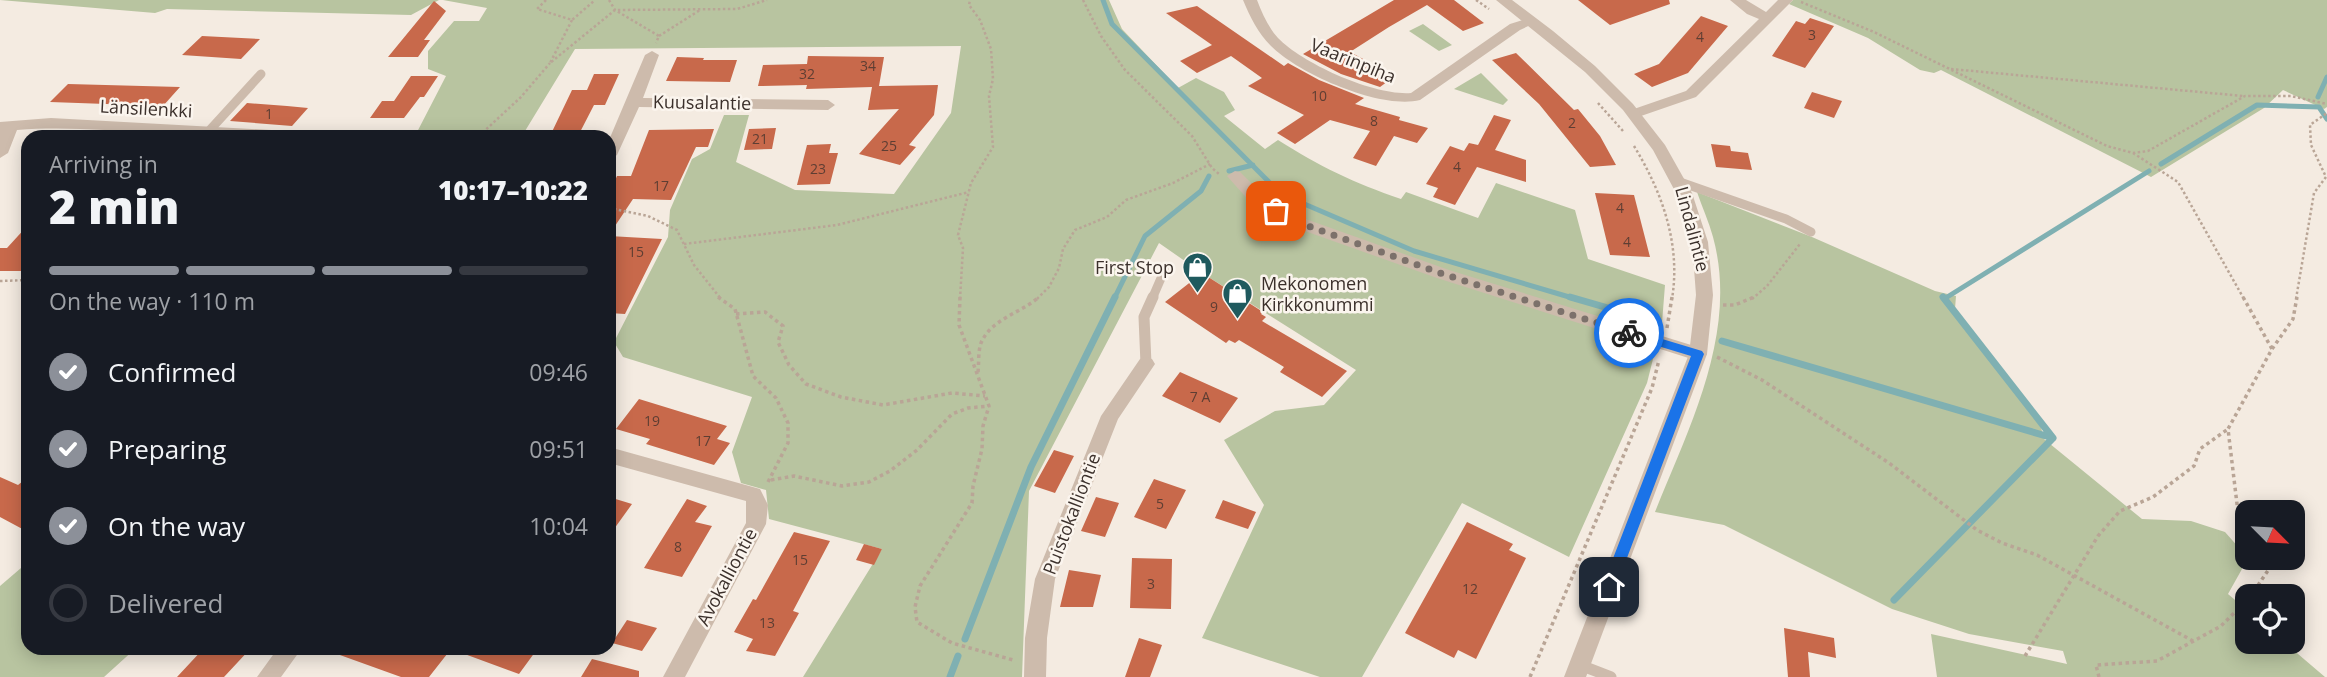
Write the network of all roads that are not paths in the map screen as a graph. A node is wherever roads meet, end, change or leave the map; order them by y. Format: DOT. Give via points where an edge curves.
graph roads {
  1 [pos="1250,0"];
  2 [pos="1503,0"];
  3 [pos="1737,0"];
  4 [pos="1786,0"];
  5 [pos="1770,18"];
  6 [pos="1532,21"];
  7 [pos="652,55"];
  8 [pos="261,74"];
  9 [pos="634,102"];
  10 [pos="828,105"];
  11 [pos="1636,113"];
  12 [pos="6,126"];
  13 [pos="177,130"];
  14 [pos="210,130"];
  15 [pos="616,140"];
  16 [pos="0,153"];
  17 [pos="1234,176"];
  18 [pos="1680,182"];
  19 [pos="1811,232"];
  20 [pos="1165,269"];
  21 [pos="1699,351"];
  22 [pos="1146,364"];
  23 [pos="616,457"];
  24 [pos="285,655"];
  25 [pos="1035,668"];
  26 [pos="1577,671"];
  27 [pos="268,677"];
  28 [pos="674,677"];
  29 [pos="1611,677"];
  1 -- 6 [label="street, Vaarinpiha" via="1267,34 1281,49 1378,95 1406,100 1515,27"];
  2 -- 6 [label="street, Lindalintie"];
  3 -- 5 [label="street"];
  4 -- 5 [label="street"];
  5 -- 11 [label="street" via="1690,94"];
  6 -- 11 [label="street, Lindalintie"];
  7 -- 9 [label="street"];
  8 -- 14 [label="lane"];
  9 -- 10 [label="street, Kuusalantie"];
  9 -- 15 [label="street, Kuusalantie"];
  11 -- 18 [label="street, Lindalintie"];
  12 -- 13 [label="street, Länsilenkki" via="51,122"];
  12 -- 16 [label="street"];
  17 -- 21 [label="street" via="1258,200 1294,221 1443,274"];
  18 -- 19 [label="lane"];
  18 -- 21 [label="street, Lindalintie" via="1705,269"];
  20 -- 22 [label="lane" via="1144,317"];
  21 -- 26 [label="street, Lindalintie"];
  22 -- 25 [label="street, Puistokalliontie" via="1110,416 1045,579"];
  23 -- 28 [label="street, Avokalliontie" via="753,495 758,505 756,524"];
  24 -- 27 [label="street"];
  26 -- 29 [label="lane"];
}
